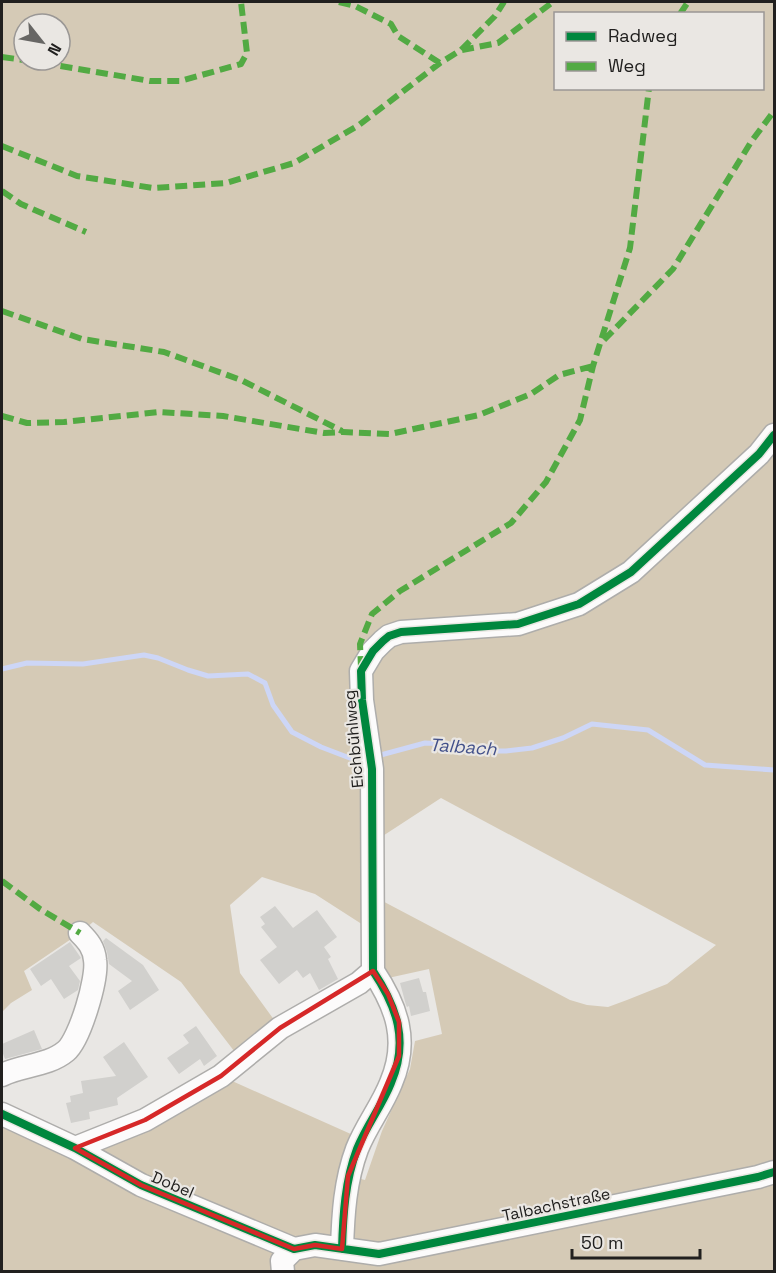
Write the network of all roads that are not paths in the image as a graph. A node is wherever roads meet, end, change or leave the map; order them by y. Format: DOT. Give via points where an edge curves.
graph roads {
  1 [pos="774,435"];
  2 [pos="80,933"];
  3 [pos="373,971"];
  4 [pos="2,1075"];
  5 [pos="2,1114"];
  6 [pos="75,1148"];
  7 [pos="774,1172"];
  8 [pos="294,1249"];
  9 [pos="342,1249"];
  10 [pos="379,1254"];
  11 [pos="284,1272"];
  12 [pos="362,1272"];
  1 -- 3 [label="street, Eichbühlweg" via="759,454 631,572 579,604 518,624 400,632 388,636 373,651 362,671 371,759"];
  2 -- 4 [label="street" via="91,944 96,962 93,986 76,1038 66,1051 47,1061"];
  3 -- 6 [label="street" via="359,983 279,1028 213,1081 145,1120"];
  3 -- 9 [label="street" via="399,1022 399,1056 391,1083 348,1176"];
  5 -- 6 [label="street, Dobel"];
  6 -- 8 [label="street, Dobel" via="141,1185"];
  7 -- 10 [label="street, Talbachstraße"];
  8 -- 9 [label="street, Dobel" via="315,1245"];
  8 -- 11 [label="street" via="282,1261"];
  9 -- 10 [label="street, Talbachstraße"];
  10 -- 12 [label="street" via="377,1261"];
}
